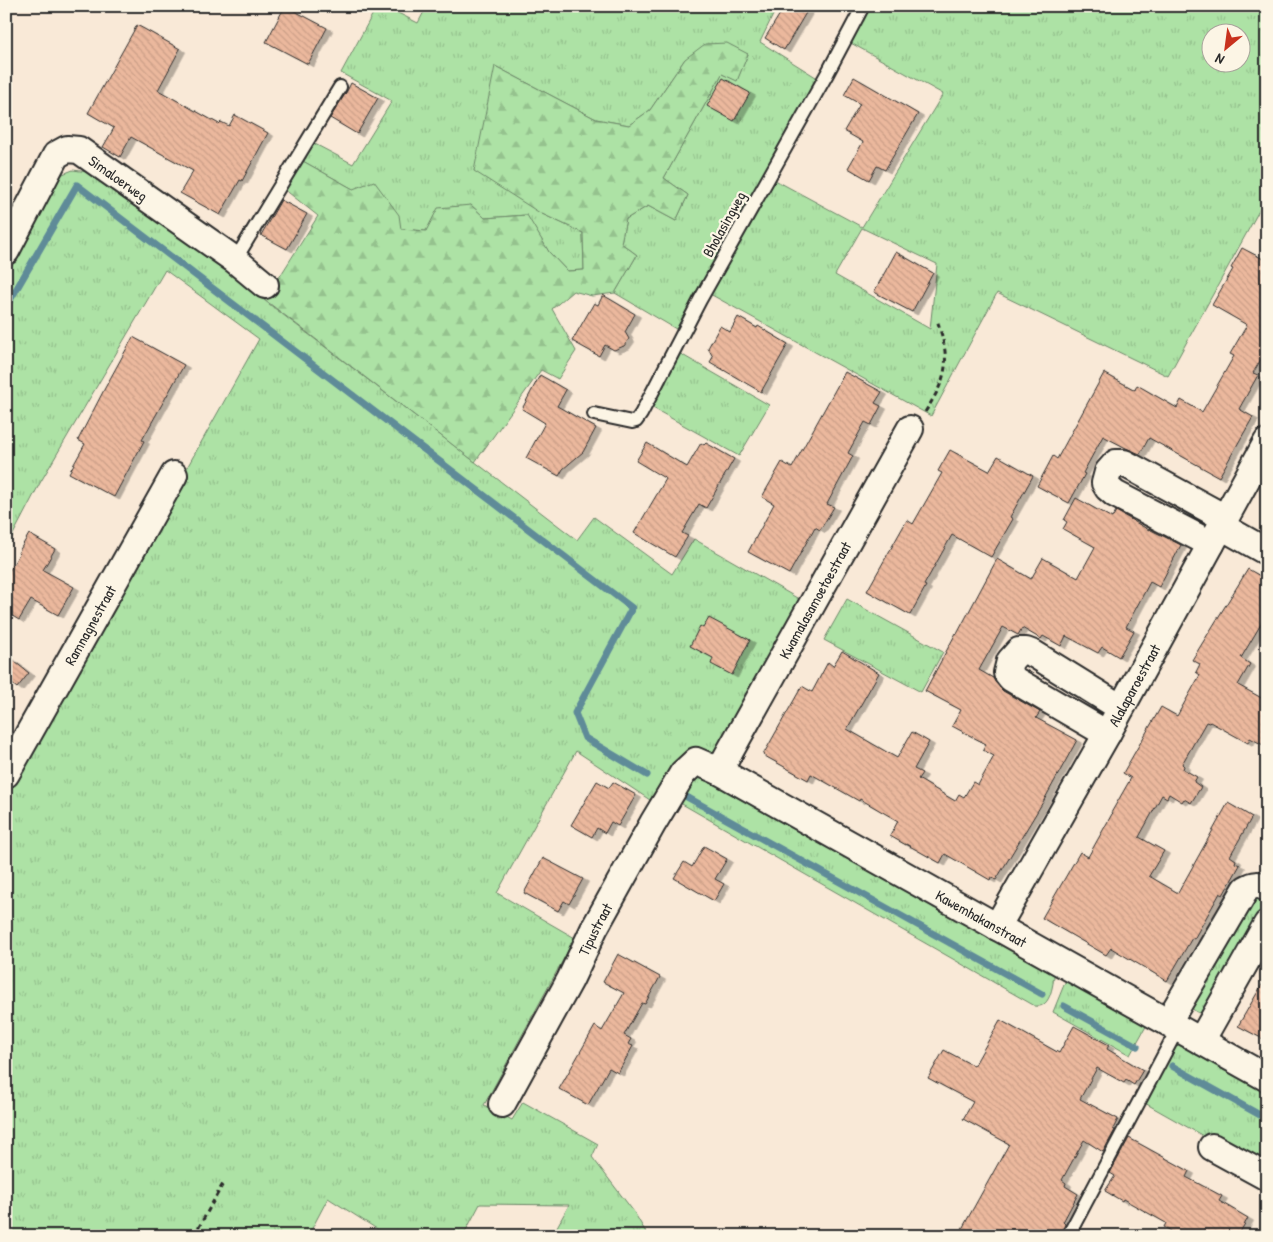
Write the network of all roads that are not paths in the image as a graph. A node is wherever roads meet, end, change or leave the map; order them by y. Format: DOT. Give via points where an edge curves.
graph roads {
  1 [pos="862,6"];
  2 [pos="340,87"];
  3 [pos="6,251"];
  4 [pos="235,260"];
  5 [pos="264,285"];
  6 [pos="594,414"];
  7 [pos="910,430"];
  8 [pos="1267,442"];
  9 [pos="174,475"];
  10 [pos="1219,529"];
  11 [pos="1267,552"];
  12 [pos="1120,708"];
  13 [pos="1107,734"];
  14 [pos="707,766"];
  15 [pos="6,774"];
  16 [pos="1267,888"];
  17 [pos="1267,924"];
  18 [pos="997,927"];
  19 [pos="1173,1025"];
  20 [pos="1201,1041"];
  21 [pos="1267,1078"];
  22 [pos="502,1104"];
  23 [pos="1212,1147"];
  24 [pos="1267,1177"];
  25 [pos="1068,1236"];
  1 -- 6 [label="lane, Bholasingweg" via="641,414 632,422"];
  2 -- 4 [label="lane"];
  3 -- 4 [label="street, Simaloerweg" via="56,155 67,149 79,150"];
  4 -- 5 [label="street, Simaloerweg"];
  7 -- 14 [label="street, Kwamalasamoetoestraat"];
  8 -- 10 [label="street, Alalaparoestraat"];
  9 -- 15 [label="street, Ramnagnestraat"];
  10 -- 11 [label="street"];
  10 -- 12 [label="street, Alalaparoestraat"];
  12 -- 13 [label="street, Alalaparoestraat"];
  12 -- 13 [label="street" via="1034,654 1018,651 1010,661 1006,673 1010,678"];
  13 -- 18 [label="street, Alalaparoestraat"];
  14 -- 18 [label="street, Kawemhakanstraat"];
  14 -- 22 [label="street, Tipustraat" via="683,773 594,929"];
  16 -- 19 [label="street" via="1259,884 1246,889"];
  17 -- 20 [label="street"];
  18 -- 19 [label="street, Kawemhakanstraat"];
  19 -- 20 [label="street, Kawemhakanstraat"];
  19 -- 25 [label="lane"];
  20 -- 21 [label="street, Kawemhakanstraat"];
  23 -- 24 [label="street"];
}
